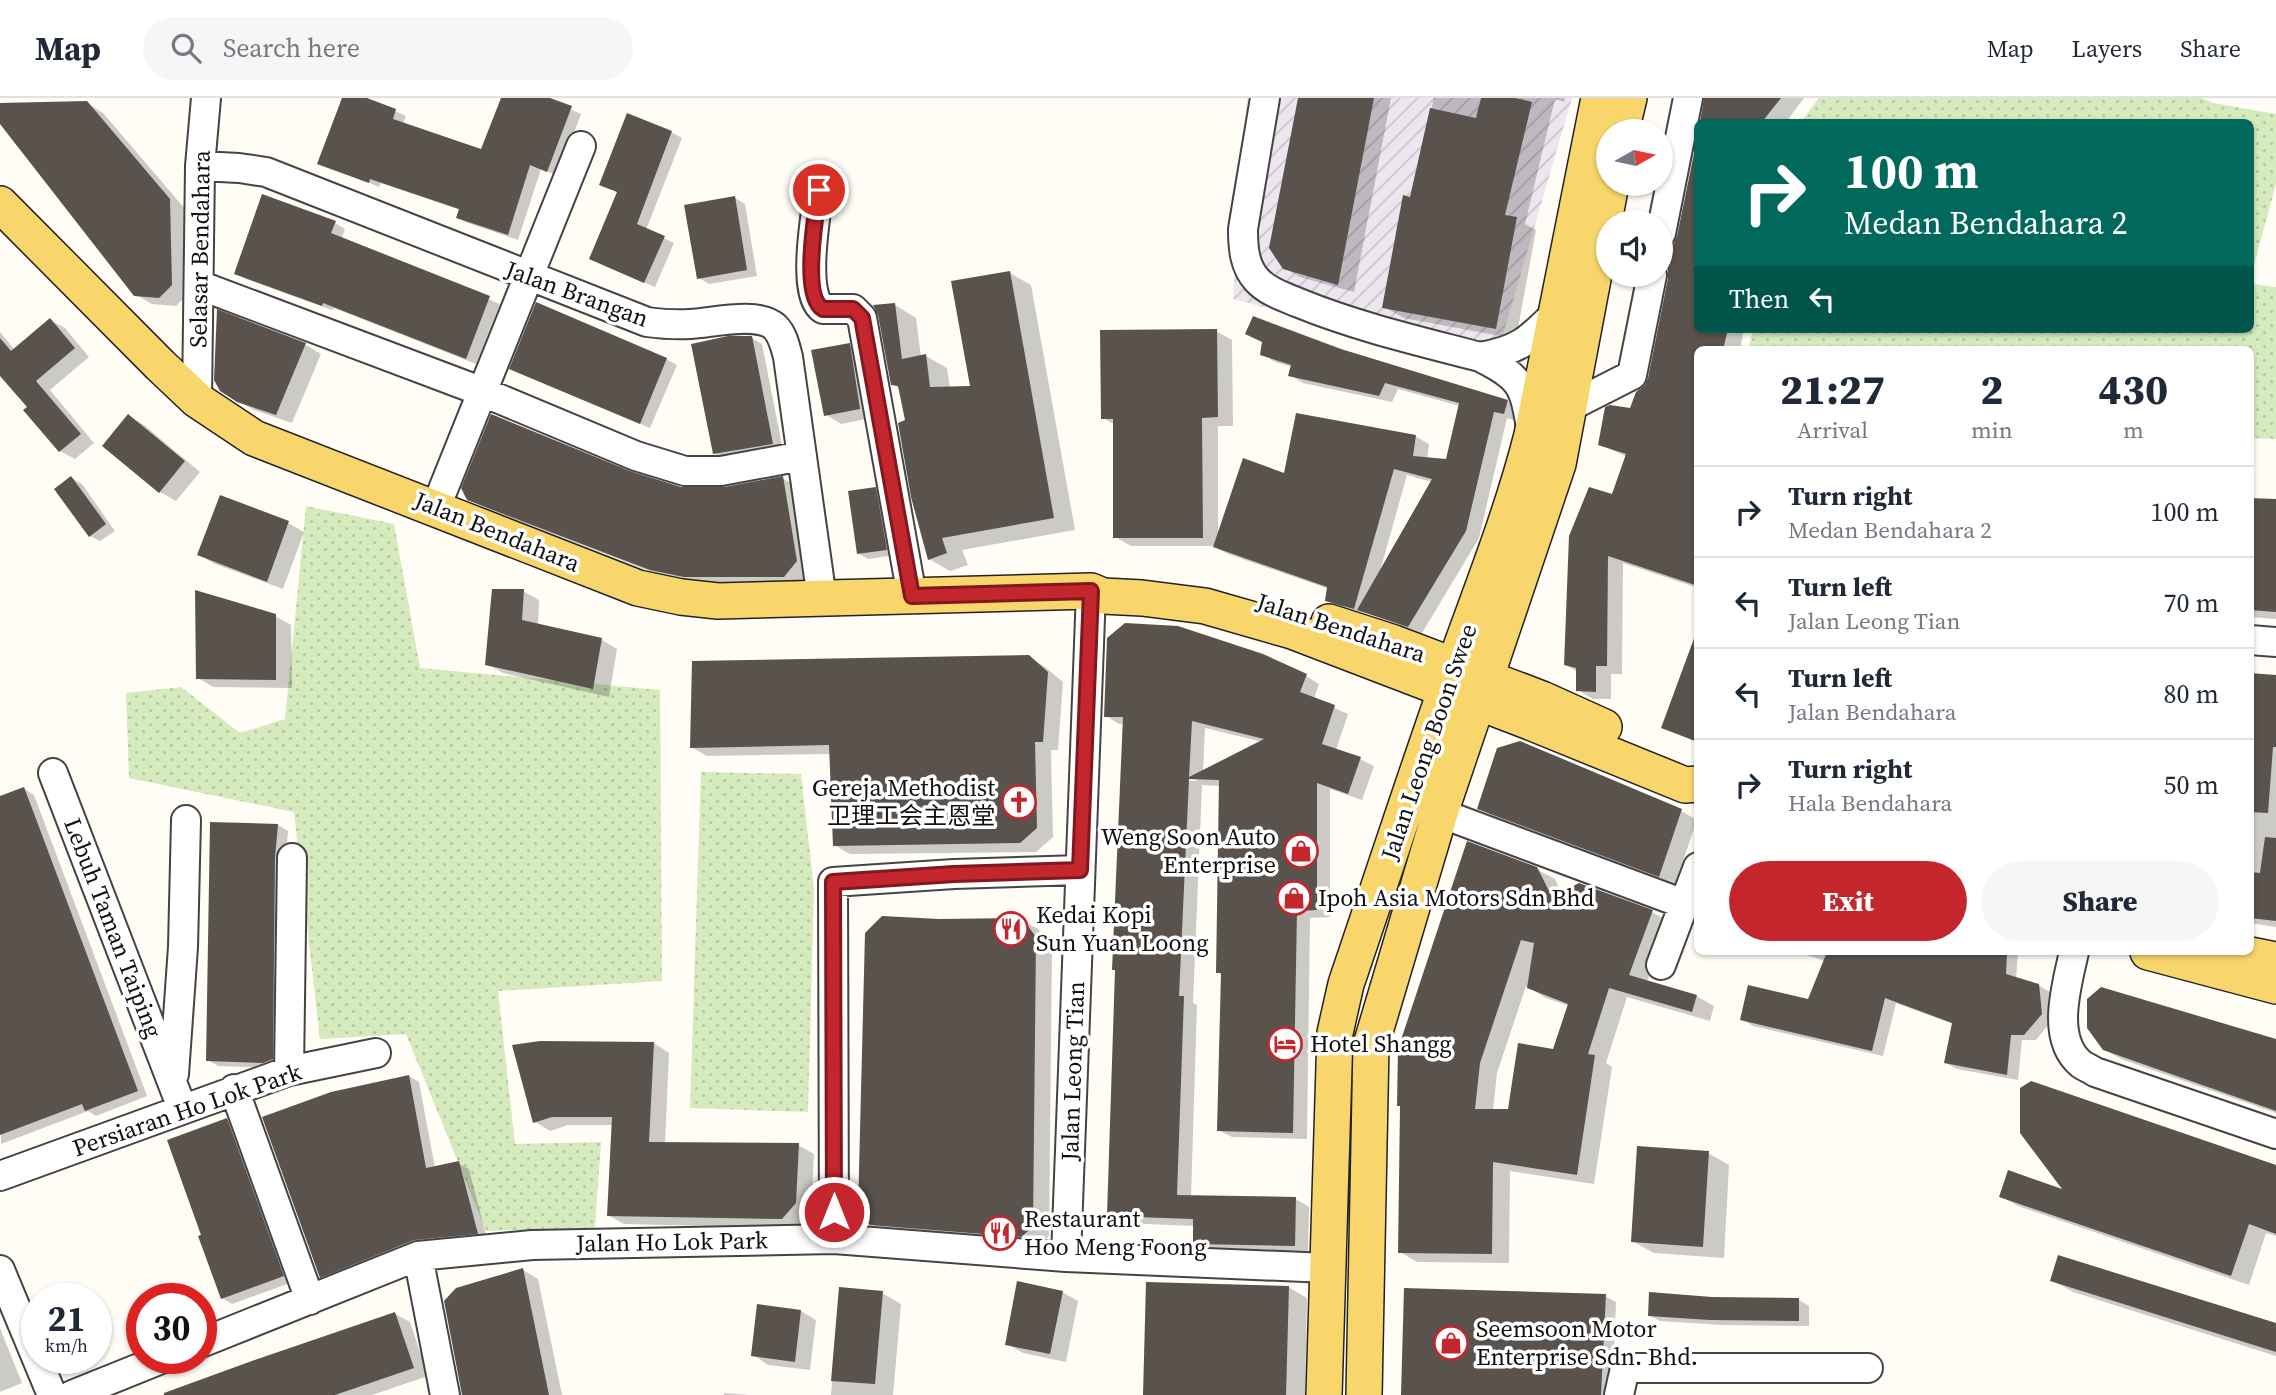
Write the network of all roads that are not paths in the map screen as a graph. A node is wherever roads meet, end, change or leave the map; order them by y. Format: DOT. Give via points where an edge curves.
graph roads {
  1 [pos="206,98"];
  2 [pos="1265,98"];
  3 [pos="1599,98"];
  4 [pos="1629,98"];
  5 [pos="1688,98"];
  6 [pos="1624,119"];
  7 [pos="581,146"];
  8 [pos="200,166"];
  9 [pos="819,190"];
  10 [pos="1609,196"];
  11 [pos="0,204"];
  12 [pos="1666,210"];
  13 [pos="528,278"];
  14 [pos="199,285"];
  15 [pos="1650,287"];
  16 [pos="1555,314"];
  17 [pos="1480,358"];
  18 [pos="483,392"];
  19 [pos="197,400"];
  20 [pos="1571,406"];
  21 [pos="1532,435"];
  22 [pos="802,456"];
  23 [pos="436,508"];
  24 [pos="1091,591"];
  25 [pos="912,596"];
  26 [pos="822,599"];
  27 [pos="2254,640"];
  28 [pos="2276,642"];
  29 [pos="1465,684"];
  30 [pos="1694,767"];
  31 [pos="53,773"];
  32 [pos="1694,784"];
  33 [pos="1440,813"];
  34 [pos="186,820"];
  35 [pos="292,858"];
  36 [pos="1080,870"];
  37 [pos="1694,878"];
  38 [pos="1684,904"];
  39 [pos="2073,955"];
  40 [pos="2159,955"];
  41 [pos="2250,955"];
  42 [pos="2276,960"];
  43 [pos="1661,965"];
  44 [pos="2276,986"];
  45 [pos="376,1053"];
  46 [pos="289,1071"];
  47 [pos="234,1089"];
  48 [pos="178,1096"];
  49 [pos="2276,1134"];
  50 [pos="0,1176"];
  51 [pos="834,1239"];
  52 [pos="418,1256"];
  53 [pos="1066,1257"];
  54 [pos="1327,1268"];
  55 [pos="0,1270"];
  56 [pos="310,1300"];
  57 [pos="217,1337"];
  58 [pos="1868,1368"];
  59 [pos="126,1373"];
  60 [pos="52,1395"];
  61 [pos="72,1395"];
  62 [pos="445,1395"];
  63 [pos="1324,1395"];
  64 [pos="1364,1395"];
  65 [pos="1619,1395"];
  1 -- 8 [label="street, Selasar Bendahara"];
  2 -- 17 [label="street" via="1242,229 1247,265 1256,279 1271,291 1334,317"];
  3 -- 16 [label="main road, Jalan Leong Boon Swee"];
  4 -- 6 [label="main road"];
  5 -- 12 [label="street"];
  7 -- 13 [label="street"];
  8 -- 13 [label="street, Jalan Brangan" via="266,172"];
  8 -- 14 [label="street, Selasar Bendahara"];
  9 -- 25 [label="street" via="811,259 814,301 823,309 853,309 862,318"];
  10 -- 20 [label="main road, Jalan Leong Boon Swee"];
  11 -- 19 [label="main road, Jalan Bendahara"];
  13 -- 18 [label="street"];
  13 -- 22 [label="street, Jalan Brangan" via="647,322 681,325 753,319 775,327 788,356"];
  14 -- 18 [label="street"];
  14 -- 19 [label="street, Selasar Bendahara"];
  15 -- 20 [label="street" via="1632,375"];
  16 -- 17 [label="street" via="1522,345"];
  16 -- 21 [label="main road, Jalan Leong Boon Swee"];
  17 -- 21 [label="street" via="1513,375 1527,403"];
  18 -- 22 [label="street" via="635,456 685,471 721,471"];
  18 -- 23 [label="street"];
  19 -- 23 [label="main road, Jalan Bendahara" via="254,438"];
  20 -- 29 [label="main road, Jalan Leong Boon Swee" via="1558,464"];
  21 -- 29 [label="main road, Jalan Leong Boon Swee"];
  22 -- 26 [label="street, Jalan Brangan"];
  23 -- 26 [label="main road, Jalan Bendahara" via="638,588 718,601"];
  24 -- 25 [label="main road, Jalan Bendahara"];
  24 -- 29 [label="main road, Jalan Bendahara" via="1205,606"];
  24 -- 36 [label="street, Jalan Leong Tian"];
  25 -- 26 [label="main road, Jalan Bendahara"];
  27 -- 28 [label="street"];
  29 -- 30 [label="main road, Jalan Bendahara" via="1554,705"];
  29 -- 32 [label="main road, Jalan Bendahara" via="1685,785"];
  29 -- 33 [label="main road, Jalan Leong Boon Swee"];
  29 -- 54 [label="main road, Jalan Leong Boon Swee" via="1346,984 1335,1033"];
  31 -- 48 [label="street, Lebuh Taman Taiping"];
  33 -- 38 [label="street"];
  33 -- 64 [label="main road, Jalan Leong Boon Swee" via="1371,1045"];
  34 -- 48 [label="street, Lebuh Taman Taiping"];
  35 -- 46 [label="street"];
  36 -- 51 [label="street" via="833,882"];
  36 -- 53 [label="street, Jalan Leong Tian"];
  37 -- 38 [label="street"];
  38 -- 43 [label="street"];
  39 -- 49 [label="street" via="2064,1027 2069,1048 2081,1064"];
  40 -- 44 [label="main road"];
  41 -- 42 [label="main road"];
  45 -- 46 [label="street, Persiaran Ho Lok Park"];
  46 -- 47 [label="street, Persiaran Ho Lok Park"];
  47 -- 48 [label="street, Persiaran Ho Lok Park"];
  47 -- 56 [label="street"];
  48 -- 50 [label="street, Persiaran Ho Lok Park"];
  51 -- 52 [label="street, Jalan Ho Lok Park" via="531,1245"];
  51 -- 53 [label="street, Jalan Ho Lok Park"];
  52 -- 56 [label="street, Jalan Ho Lok Park"];
  52 -- 62 [label="street"];
  53 -- 54 [label="street, Jalan Ho Lok Park"];
  54 -- 63 [label="main road, Jalan Leong Boon Swee"];
  55 -- 60 [label="street"];
  56 -- 57 [label="street, Jalan Ho Lok Park"];
  58 -- 65 [label="street" via="1625,1368"];
  59 -- 61 [label="street"];
}
